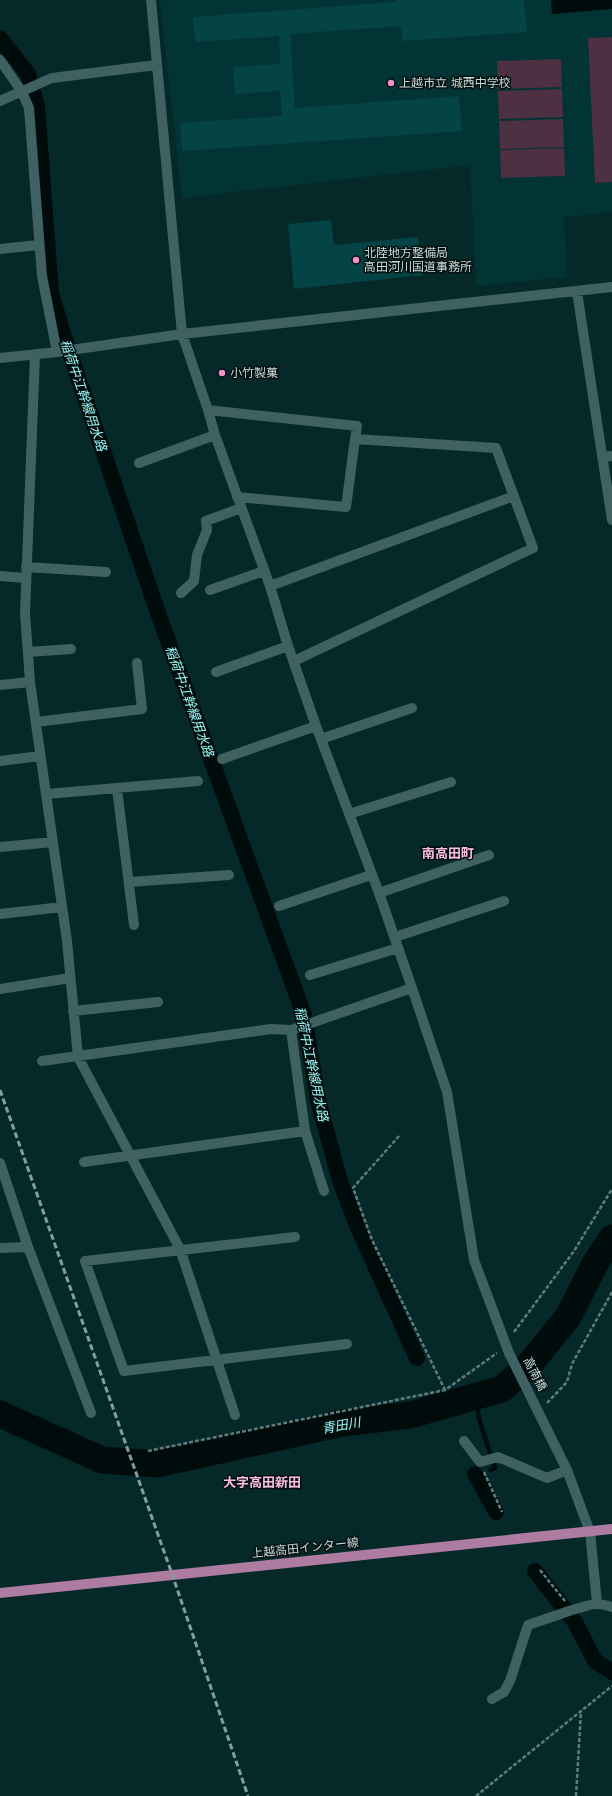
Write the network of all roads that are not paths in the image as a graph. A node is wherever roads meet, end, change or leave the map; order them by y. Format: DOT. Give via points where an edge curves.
graph roads {
  1 [pos="151,0"];
  2 [pos="0,60"];
  3 [pos="156,65"];
  4 [pos="22,92"];
  5 [pos="0,100"];
  6 [pos="38,245"];
  7 [pos="0,250"];
  8 [pos="612,287"];
  9 [pos="577,292"];
  10 [pos="182,334"];
  11 [pos="58,352"];
  12 [pos="35,355"];
  13 [pos="0,358"];
  14 [pos="208,410"];
  15 [pos="215,435"];
  16 [pos="355,439"];
  17 [pos="607,456"];
  18 [pos="139,463"];
  19 [pos="514,496"];
  20 [pos="237,497"];
  21 [pos="241,508"];
  22 [pos="612,520"];
  23 [pos="26,567"];
  24 [pos="264,571"];
  25 [pos="106,572"];
  26 [pos="0,576"];
  27 [pos="25,578"];
  28 [pos="270,586"];
  29 [pos="210,590"];
  30 [pos="180,593"];
  31 [pos="288,646"];
  32 [pos="71,650"];
  33 [pos="28,652"];
  34 [pos="294,661"];
  35 [pos="137,663"];
  36 [pos="216,672"];
  37 [pos="30,682"];
  38 [pos="0,685"];
  39 [pos="412,708"];
  40 [pos="36,722"];
  41 [pos="316,726"];
  42 [pos="321,739"];
  43 [pos="40,756"];
  44 [pos="222,759"];
  45 [pos="0,761"];
  46 [pos="198,781"];
  47 [pos="451,782"];
  48 [pos="118,789"];
  49 [pos="47,794"];
  50 [pos="349,814"];
  51 [pos="53,842"];
  52 [pos="0,847"];
  53 [pos="489,856"];
  54 [pos="229,875"];
  55 [pos="371,875"];
  56 [pos="129,882"];
  57 [pos="379,893"];
  58 [pos="504,901"];
  59 [pos="279,906"];
  60 [pos="62,907"];
  61 [pos="0,914"];
  62 [pos="134,925"];
  63 [pos="395,937"];
  64 [pos="398,948"];
  65 [pos="310,975"];
  66 [pos="70,978"];
  67 [pos="412,988"];
  68 [pos="0,989"];
  69 [pos="158,1002"];
  70 [pos="73,1011"];
  71 [pos="291,1030"];
  72 [pos="78,1057"];
  73 [pos="42,1061"];
  74 [pos="305,1131"];
  75 [pos="130,1155"];
  76 [pos="84,1162"];
  77 [pos="0,1163"];
  78 [pos="324,1191"];
  79 [pos="295,1236"];
  80 [pos="28,1247"];
  81 [pos="0,1248"];
  82 [pos="180,1249"];
  83 [pos="347,1344"];
  84 [pos="216,1359"];
  85 [pos="91,1413"];
  86 [pos="235,1415"];
  87 [pos="464,1441"];
  88 [pos="567,1470"];
  89 [pos="612,1530"];
  90 [pos="590,1532"];
  91 [pos="0,1593"];
  92 [pos="597,1603"];
  93 [pos="612,1606"];
  94 [pos="492,1699"];
  1 -- 3 [label="street, 高南橋"];
  2 -- 4 [label="street"];
  3 -- 4 [label="street" via="52,78"];
  3 -- 10 [label="street, 高南橋"];
  4 -- 5 [label="street"];
  4 -- 6 [label="street" via="29,108"];
  6 -- 7 [label="street"];
  6 -- 11 [label="street"];
  8 -- 9 [label="street"];
  9 -- 10 [label="street"];
  9 -- 17 [label="street"];
  10 -- 11 [label="street"];
  10 -- 14 [label="street, 高南橋"];
  11 -- 12 [label="street"];
  12 -- 13 [label="street"];
  12 -- 23 [label="street"];
  14 -- 15 [label="street, 高南橋"];
  14 -- 16 [label="street" via="357,426"];
  15 -- 18 [label="street"];
  15 -- 20 [label="street, 高南橋"];
  16 -- 19 [label="street" via="496,448"];
  16 -- 20 [label="street" via="346,507"];
  17 -- 22 [label="street"];
  19 -- 28 [label="street"];
  19 -- 34 [label="street" via="533,548"];
  20 -- 21 [label="street, 高南橋"];
  21 -- 24 [label="street, 高南橋"];
  21 -- 30 [label="street" via="206,521 207,530 197,555 194,581"];
  23 -- 25 [label="street"];
  23 -- 27 [label="street"];
  24 -- 28 [label="street, 高南橋"];
  24 -- 29 [label="street"];
  26 -- 27 [label="street"];
  27 -- 33 [label="street"];
  28 -- 31 [label="street, 高南橋"];
  31 -- 34 [label="street, 高南橋"];
  31 -- 36 [label="street"];
  32 -- 33 [label="street"];
  33 -- 37 [label="street"];
  34 -- 41 [label="street, 高南橋"];
  35 -- 40 [label="street" via="142,709"];
  37 -- 38 [label="street"];
  37 -- 40 [label="street"];
  39 -- 42 [label="street"];
  40 -- 43 [label="street"];
  41 -- 42 [label="street, 高南橋"];
  41 -- 44 [label="street"];
  42 -- 50 [label="street, 高南橋"];
  43 -- 45 [label="street"];
  43 -- 49 [label="street"];
  46 -- 48 [label="street"];
  47 -- 50 [label="street"];
  48 -- 49 [label="street"];
  48 -- 56 [label="street"];
  49 -- 51 [label="street"];
  50 -- 55 [label="street, 高南橋"];
  51 -- 52 [label="street"];
  51 -- 60 [label="street"];
  53 -- 57 [label="street"];
  54 -- 56 [label="street"];
  55 -- 57 [label="street, 高南橋"];
  55 -- 59 [label="street"];
  56 -- 62 [label="street"];
  57 -- 63 [label="street, 高南橋"];
  58 -- 63 [label="street"];
  60 -- 61 [label="street"];
  60 -- 66 [label="street"];
  63 -- 64 [label="street, 高南橋"];
  64 -- 65 [label="street"];
  64 -- 67 [label="street, 高南橋"];
  66 -- 68 [label="street"];
  66 -- 70 [label="street"];
  67 -- 71 [label="street"];
  67 -- 88 [label="street, 高南橋" via="447,1092 474,1260 507,1348"];
  69 -- 70 [label="street"];
  70 -- 72 [label="street"];
  71 -- 72 [label="street" via="271,1029"];
  71 -- 74 [label="street"];
  72 -- 73 [label="street"];
  72 -- 75 [label="street"];
  74 -- 75 [label="street"];
  74 -- 78 [label="street"];
  75 -- 76 [label="street"];
  75 -- 82 [label="street"];
  77 -- 80 [label="street"];
  79 -- 82 [label="street"];
  80 -- 81 [label="street"];
  80 -- 85 [label="street"];
  82 -- 84 [label="street"];
  82 -- 84 [label="street" via="85,1261 124,1371"];
  83 -- 84 [label="street"];
  84 -- 86 [label="street"];
  87 -- 88 [label="street" via="483,1462 498,1457 546,1478"];
  88 -- 90 [label="street, 高南橋"];
  89 -- 90 [label="main road, 上越高田インター線"];
  90 -- 91 [label="main road, 上越高田インター線"];
  90 -- 92 [label="street, 高南橋"];
  92 -- 93 [label="street"];
  92 -- 94 [label="street" via="528,1625 510,1681 504,1692"];
}
